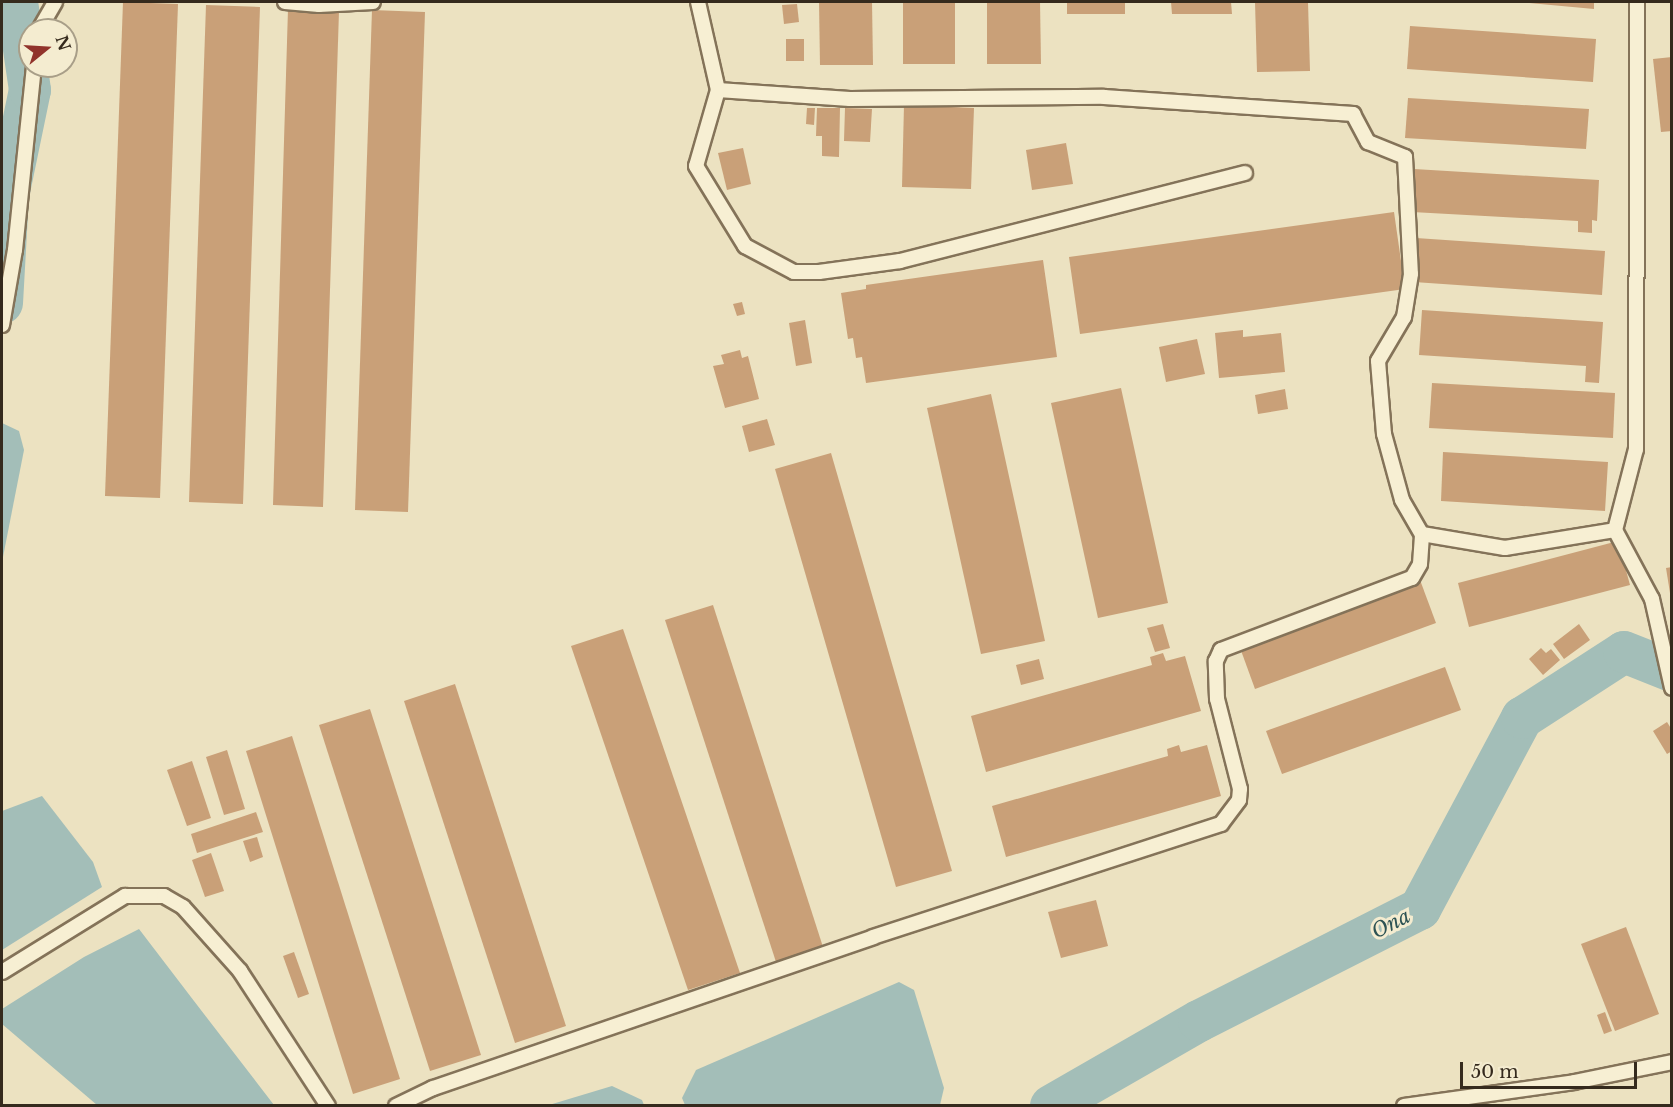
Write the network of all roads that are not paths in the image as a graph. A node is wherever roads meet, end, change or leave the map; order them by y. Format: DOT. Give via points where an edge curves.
graph roads {
  1 [pos="55,2"];
  2 [pos="285,2"];
  3 [pos="373,2"];
  4 [pos="698,2"];
  5 [pos="1637,2"];
  6 [pos="46,18"];
  7 [pos="33,78"];
  8 [pos="718,90"];
  9 [pos="1245,173"];
  10 [pos="2,325"];
  11 [pos="1615,530"];
  12 [pos="1422,534"];
  13 [pos="1670,686"];
  14 [pos="2,972"];
  15 [pos="1671,1062"];
  16 [pos="1448,1102"];
  17 [pos="328,1106"];
  18 [pos="396,1106"];
  19 [pos="1404,1106"];
  1 -- 6 [label="lane"];
  2 -- 3 [label="lane"];
  4 -- 8 [label="lane"];
  5 -- 11 [label="lane" via="1636,449"];
  7 -- 10 [label="lane" via="15,250"];
  8 -- 9 [label="lane" via="696,166 745,246 794,272 900,261"];
  8 -- 12 [label="lane" via="850,99 1104,97 1353,114 1368,142 1405,157 1411,274 1404,317 1378,361 1384,434 1402,500"];
  11 -- 12 [label="lane" via="1505,548"];
  11 -- 13 [label="lane" via="1652,599"];
  12 -- 18 [label="lane" via="1420,564 1412,578 1221,650 1216,661 1217,699 1240,789 1239,800 1221,824 873,937 433,1088"];
  14 -- 17 [label="lane" via="125,896 164,896 183,907 240,971"];
  15 -- 16 [label="lane"];
  16 -- 19 [label="lane"];
}
